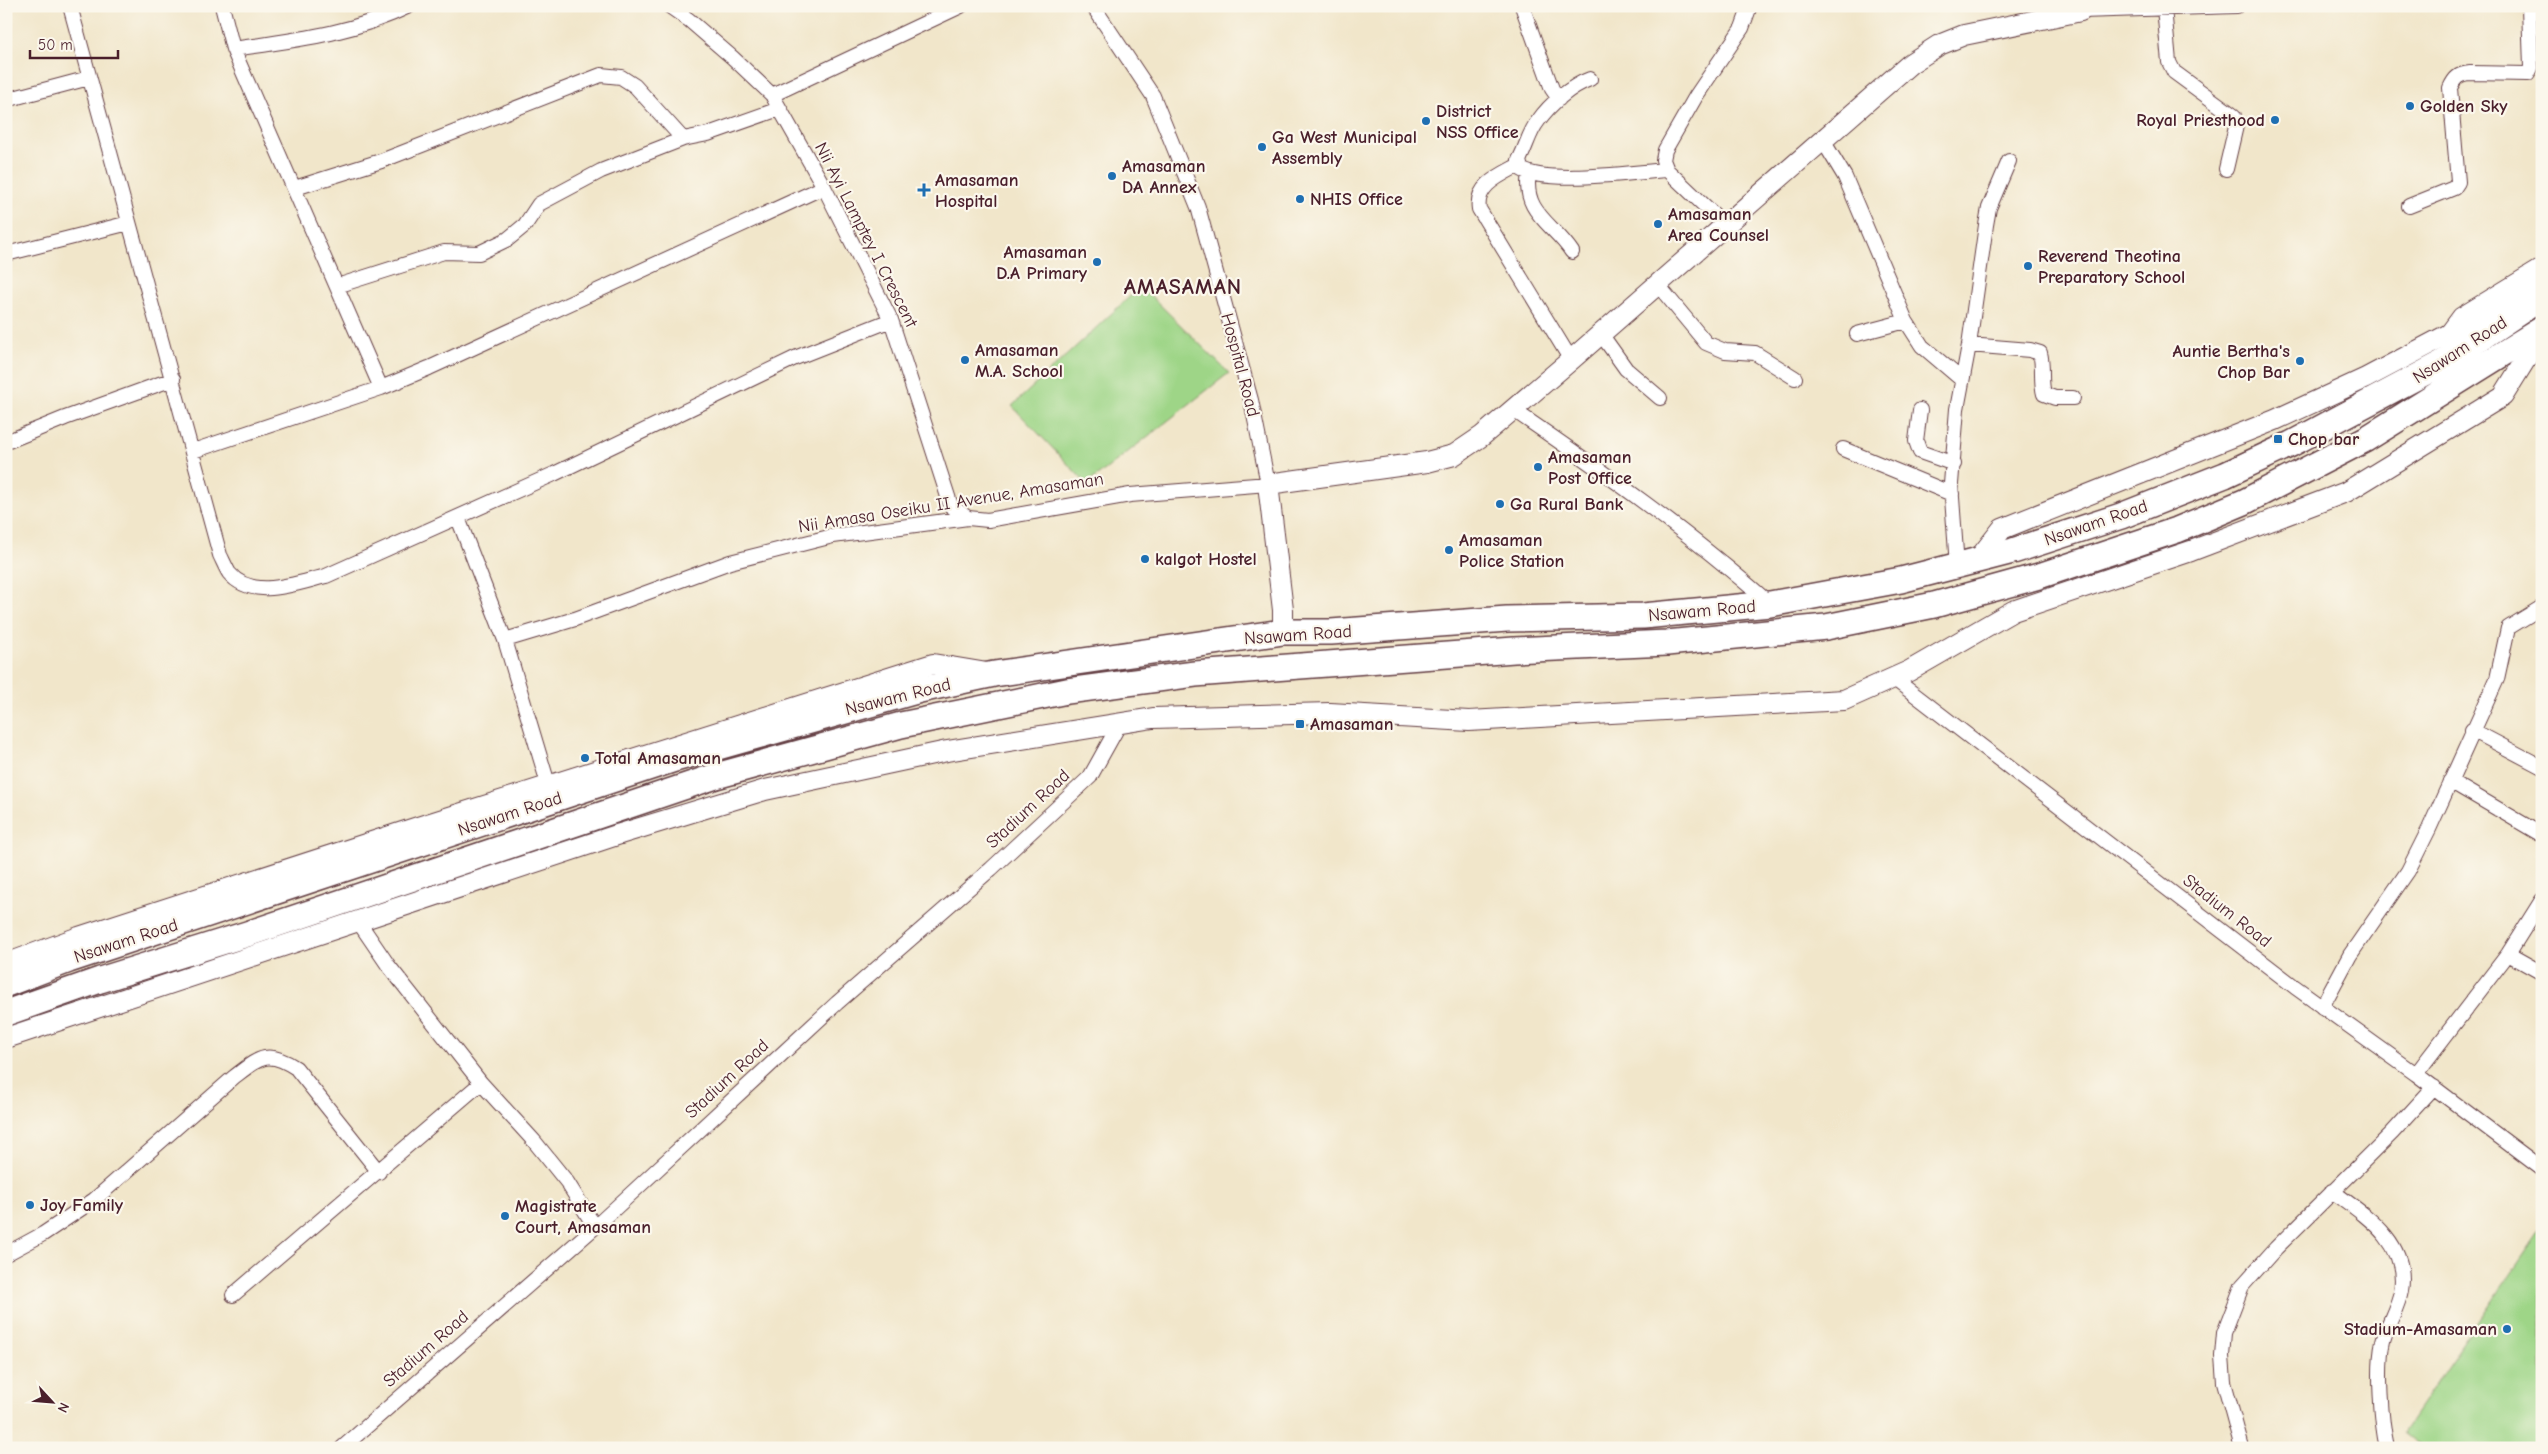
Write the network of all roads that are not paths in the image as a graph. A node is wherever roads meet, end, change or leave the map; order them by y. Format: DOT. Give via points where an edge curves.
graph roads {
  1 [pos="70,6"];
  2 [pos="222,6"];
  3 [pos="409,6"];
  4 [pos="669,6"];
  5 [pos="961,6"];
  6 [pos="1093,6"];
  7 [pos="1522,6"];
  8 [pos="1750,6"];
  9 [pos="2237,6"];
  10 [pos="2528,6"];
  11 [pos="2081,8"];
  12 [pos="2164,8"];
  13 [pos="233,49"];
  14 [pos="89,78"];
  15 [pos="1590,79"];
  16 [pos="772,95"];
  17 [pos="1559,99"];
  18 [pos="6,100"];
  19 [pos="779,109"];
  20 [pos="683,140"];
  21 [pos="1822,140"];
  22 [pos="2009,161"];
  23 [pos="1524,169"];
  24 [pos="1667,170"];
  25 [pos="2226,170"];
  26 [pos="824,187"];
  27 [pos="295,188"];
  28 [pos="2409,206"];
  29 [pos="129,223"];
  30 [pos="1726,226"];
  31 [pos="1572,252"];
  32 [pos="6,254"];
  33 [pos="2542,264"];
  34 [pos="2542,277"];
  35 [pos="1658,285"];
  36 [pos="337,286"];
  37 [pos="2542,297"];
  38 [pos="891,320"];
  39 [pos="1906,321"];
  40 [pos="2542,329"];
  41 [pos="2542,333"];
  42 [pos="1601,334"];
  43 [pos="1857,334"];
  44 [pos="2444,338"];
  45 [pos="1969,346"];
  46 [pos="1571,360"];
  47 [pos="1795,378"];
  48 [pos="173,379"];
  49 [pos="1962,380"];
  50 [pos="381,388"];
  51 [pos="1660,398"];
  52 [pos="2073,398"];
  53 [pos="1512,409"];
  54 [pos="1920,410"];
  55 [pos="6,442"];
  56 [pos="1843,449"];
  57 [pos="193,451"];
  58 [pos="1954,464"];
  59 [pos="1268,484"];
  60 [pos="1952,494"];
  61 [pos="458,518"];
  62 [pos="968,518"];
  63 [pos="1967,563"];
  64 [pos="1770,604"];
  65 [pos="2542,607"];
  66 [pos="1283,632"];
  67 [pos="505,640"];
  68 [pos="994,674"];
  69 [pos="1893,678"];
  70 [pos="1120,723"];
  71 [pos="2472,730"];
  72 [pos="2542,767"];
  73 [pos="2450,781"];
  74 [pos="549,787"];
  75 [pos="2542,834"];
  76 [pos="2542,900"];
  77 [pos="358,921"];
  78 [pos="2508,954"];
  79 [pos="6,964"];
  80 [pos="2542,972"];
  81 [pos="6,984"];
  82 [pos="2322,1006"];
  83 [pos="6,1013"];
  84 [pos="6,1038"];
  85 [pos="2416,1074"];
  86 [pos="482,1083"];
  87 [pos="2434,1087"];
  88 [pos="2542,1169"];
  89 [pos="379,1172"];
  90 [pos="2332,1191"];
  91 [pos="595,1226"];
  92 [pos="6,1254"];
  93 [pos="233,1296"];
  94 [pos="342,1448"];
  95 [pos="2242,1448"];
  96 [pos="2387,1448"];
  1 -- 14 [label="street"];
  2 -- 13 [label="street"];
  3 -- 13 [label="street" via="355,28"];
  4 -- 16 [label="street, Nii Ayi Lamptey I Crescent" via="718,45"];
  5 -- 16 [label="street"];
  6 -- 59 [label="street, Hospital Road" via="1153,96 1198,207 1251,400"];
  7 -- 17 [label="street" via="1552,89"];
  8 -- 24 [label="street" via="1742,28 1696,96 1665,150 1663,160"];
  9 -- 12 [label="street"];
  10 -- 28 [label="street" via="2531,68 2528,74 2470,73 2455,78 2450,88 2458,182 2454,188"];
  11 -- 12 [label="street"];
  11 -- 21 [label="main road" via="1964,35 1939,45 1911,63"];
  12 -- 25 [label="street" via="2169,62 2174,72 2234,116 2236,126"];
  13 -- 27 [label="street"];
  14 -- 18 [label="street"];
  14 -- 29 [label="street"];
  15 -- 17 [label="street" via="1577,84"];
  16 -- 19 [label="street, Nii Ayi Lamptey I Crescent"];
  17 -- 23 [label="street" via="1537,121 1519,160"];
  19 -- 20 [label="street"];
  19 -- 26 [label="street, Nii Ayi Lamptey I Crescent"];
  20 -- 27 [label="street" via="635,86 621,77 602,75 381,161"];
  20 -- 36 [label="street" via="602,171 540,204 508,239 479,253 444,252"];
  21 -- 30 [label="main road"];
  21 -- 39 [label="street" via="1845,177"];
  22 -- 45 [label="street" via="1986,225"];
  23 -- 24 [label="street" via="1562,176"];
  23 -- 31 [label="street" via="1536,214 1563,238"];
  23 -- 46 [label="street" via="1486,185 1478,196 1479,209"];
  24 -- 30 [label="street"];
  26 -- 38 [label="street, Nii Ayi Lamptey I Crescent"];
  26 -- 50 [label="street"];
  27 -- 36 [label="street"];
  29 -- 32 [label="street"];
  29 -- 48 [label="street"];
  30 -- 35 [label="main road"];
  33 -- 44 [label="street" via="2460,315"];
  34 -- 44 [label="main road"];
  35 -- 42 [label="main road"];
  35 -- 47 [label="street" via="1706,343 1725,351 1755,353"];
  36 -- 50 [label="street"];
  37 -- 63 [label="highway, Nsawam Road" via="2442,364 2225,475 2121,516 2014,552"];
  38 -- 61 [label="street" via="795,358"];
  38 -- 62 [label="street, Nii Ayi Lamptey I Crescent" via="951,506"];
  39 -- 43 [label="street"];
  39 -- 49 [label="street" via="1922,346"];
  40 -- 83 [label="highway, Nsawam Road" via="2366,439 2244,502 2177,530 2038,576 1934,605 1826,627 1667,643 1514,650 1195,674 1067,691 901,725 716,776"];
  41 -- 69 [label="main road" via="2503,396 2346,492 2191,552 2012,611"];
  42 -- 46 [label="main road"];
  42 -- 51 [label="street" via="1626,369"];
  44 -- 63 [label="main road" via="2275,420 2002,529"];
  45 -- 49 [label="street"];
  45 -- 52 [label="street" via="2040,353 2043,362 2040,381 2044,394"];
  46 -- 53 [label="main road"];
  48 -- 55 [label="street"];
  48 -- 57 [label="street"];
  49 -- 58 [label="street"];
  50 -- 57 [label="street"];
  53 -- 59 [label="main road" via="1482,436 1454,455 1427,462"];
  53 -- 64 [label="street" via="1623,485 1726,564"];
  54 -- 58 [label="street" via="1916,441 1920,452"];
  56 -- 60 [label="street"];
  57 -- 61 [label="street" via="220,555 230,573 245,585 265,588 293,585 326,576"];
  58 -- 60 [label="street"];
  59 -- 62 [label="street, Nii Amasa Oseiku II Avenue, Amasaman" via="1130,495 988,520"];
  59 -- 66 [label="main road, Hospital Road"];
  60 -- 63 [label="street"];
  61 -- 67 [label="street"];
  62 -- 67 [label="street, Nii Amasa Oseiku II Avenue, Amasaman" via="833,536 730,562 575,619"];
  63 -- 64 [label="highway, Nsawam Road" via="1901,580"];
  64 -- 66 [label="highway, Nsawam Road" via="1643,616 1507,619 1331,632"];
  65 -- 71 [label="street" via="2508,628 2497,679"];
  66 -- 68 [label="highway, Nsawam Road"];
  67 -- 74 [label="street"];
  68 -- 74 [label="main road" via="933,664"];
  68 -- 81 [label="highway, Nsawam Road" via="920,690 675,759 69,960"];
  69 -- 70 [label="main road" via="1844,700 1686,710 1469,721 1330,713 1153,718"];
  69 -- 82 [label="street, Stadium Road"];
  70 -- 77 [label="main road" via="947,751 765,790 620,834"];
  70 -- 91 [label="street, Stadium Road" via="1090,777 991,869 837,1003"];
  71 -- 72 [label="street"];
  71 -- 73 [label="street"];
  73 -- 75 [label="street"];
  73 -- 82 [label="street" via="2408,871 2350,955"];
  74 -- 79 [label="main road" via="88,934"];
  76 -- 78 [label="street"];
  77 -- 84 [label="main road"];
  77 -- 86 [label="street" via="388,965"];
  78 -- 80 [label="street"];
  78 -- 85 [label="street"];
  82 -- 85 [label="street, Stadium Road"];
  85 -- 87 [label="street, Stadium Road"];
  86 -- 89 [label="street"];
  86 -- 91 [label="street" via="567,1182"];
  87 -- 88 [label="street, Stadium Road"];
  87 -- 90 [label="street"];
  89 -- 92 [label="street" via="296,1068 280,1057 259,1059 234,1077 94,1200"];
  89 -- 93 [label="street"];
  90 -- 95 [label="street" via="2242,1286 2231,1310 2224,1333 2224,1382"];
  90 -- 96 [label="street" via="2365,1215 2391,1241 2399,1258 2402,1275 2400,1293 2382,1342 2380,1390"];
  91 -- 94 [label="street, Stadium Road"];
}
